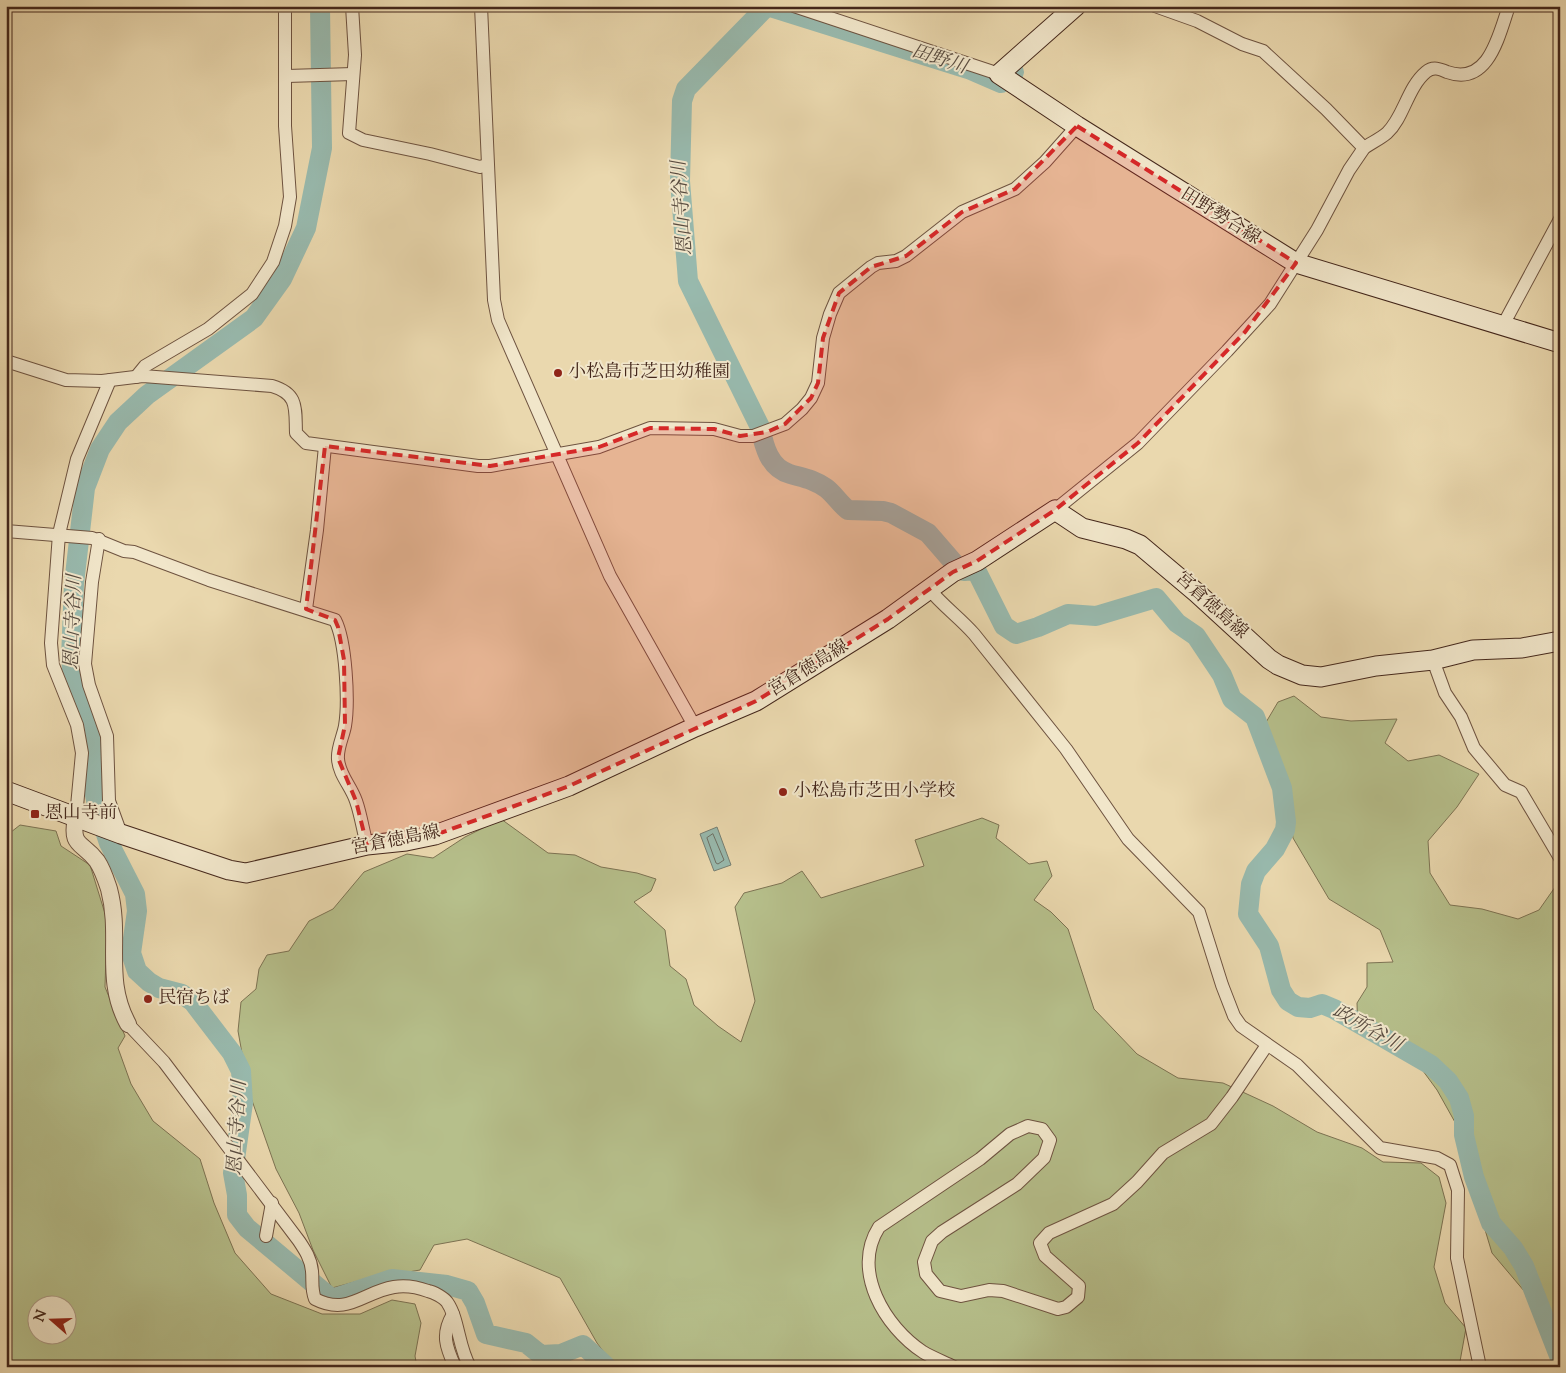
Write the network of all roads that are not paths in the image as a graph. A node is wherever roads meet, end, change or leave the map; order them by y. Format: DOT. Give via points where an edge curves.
graph roads {
  1 [pos="285,6"];
  2 [pos="352,6"];
  3 [pos="481,6"];
  4 [pos="794,6"];
  5 [pos="1076,6"];
  6 [pos="1155,6"];
  7 [pos="1509,6"];
  8 [pos="1000,74"];
  9 [pos="348,75"];
  10 [pos="291,76"];
  11 [pos="1077,126"];
  12 [pos="1364,148"];
  13 [pos="487,166"];
  14 [pos="1560,219"];
  15 [pos="1296,263"];
  16 [pos="1502,327"];
  17 [pos="1560,343"];
  18 [pos="6,361"];
  19 [pos="139,377"];
  20 [pos="110,380"];
  21 [pos="325,446"];
  22 [pos="555,454"];
  23 [pos="1055,510"];
  24 [pos="6,531"];
  25 [pos="64,535"];
  26 [pos="95,538"];
  27 [pos="929,589"];
  28 [pos="306,610"];
  29 [pos="1560,641"];
  30 [pos="1433,660"];
  31 [pos="695,727"];
  32 [pos="6,792"];
  33 [pos="83,820"];
  34 [pos="118,833"];
  35 [pos="367,846"];
  36 [pos="1560,858"];
  37 [pos="128,1024"];
  38 [pos="1267,1045"];
  39 [pos="272,1203"];
  40 [pos="266,1236"];
  41 [pos="453,1314"];
  42 [pos="455,1367"];
  43 [pos="470,1367"];
  44 [pos="954,1367"];
  45 [pos="1480,1367"];
  1 -- 10 [label="street"];
  2 -- 9 [label="street"];
  3 -- 13 [label="street"];
  4 -- 8 [label="street"];
  5 -- 8 [label="main road"];
  6 -- 12 [label="street" via="1197,21 1263,52"];
  7 -- 12 [label="street" via="1489,59 1480,68 1465,74 1431,69 1425,73 1387,133"];
  8 -- 11 [label="main road, 田野勢合線"];
  9 -- 10 [label="street"];
  9 -- 13 [label="street" via="349,134 363,140"];
  10 -- 19 [label="street" via="285,126 290,197 285,226 273,262 252,294 208,329 145,366"];
  11 -- 15 [label="main road, 田野勢合線"];
  11 -- 22 [label="street" via="1014,190 962,212 906,256 871,266 839,293 825,330 818,383 811,398 785,424 761,434 740,436 708,429 650,428 599,447"];
  12 -- 15 [label="street"];
  13 -- 22 [label="street" via="494,300 498,320"];
  14 -- 16 [label="street"];
  15 -- 16 [label="main road, 田野勢合線"];
  15 -- 23 [label="street" via="1270,304 1227,351 1138,442"];
  16 -- 17 [label="main road, 田野勢合線"];
  18 -- 20 [label="street" via="66,380"];
  19 -- 20 [label="street"];
  19 -- 21 [label="street" via="283,389 291,396 295,407 296,433 300,439"];
  20 -- 25 [label="street" via="77,459"];
  21 -- 22 [label="street" via="478,466"];
  21 -- 28 [label="street"];
  22 -- 31 [label="street" via="610,576"];
  23 -- 27 [label="main road, 宮倉徳島線"];
  23 -- 30 [label="main road, 宮倉徳島線" via="1082,528 1140,545 1269,659 1302,675 1321,678 1376,666"];
  24 -- 25 [label="street"];
  25 -- 26 [label="street"];
  25 -- 33 [label="street" via="51,643 53,665 77,725 82,753"];
  26 -- 28 [label="street" via="124,551"];
  26 -- 34 [label="street" via="85,664 106,736 109,801"];
  27 -- 31 [label="main road, 宮倉徳島線" via="756,701"];
  27 -- 38 [label="street" via="974,634 1066,749 1128,839 1199,912 1234,1016 1241,1026"];
  28 -- 35 [label="street" via="334,620 338,627 344,660 346,716 338,758 340,771 356,801"];
  29 -- 30 [label="main road, 宮倉徳島線" via="1522,648 1473,650"];
  30 -- 36 [label="street" via="1445,694 1461,717 1474,748 1506,785 1521,792"];
  31 -- 35 [label="main road, 宮倉徳島線" via="569,786 435,835"];
  32 -- 33 [label="main road, 宮倉徳島線"];
  33 -- 34 [label="main road, 宮倉徳島線"];
  33 -- 37 [label="street" via="74,826 76,843 97,862 113,904 116,929 112,964 118,1006"];
  34 -- 35 [label="main road, 宮倉徳島線" via="246,873"];
  37 -- 39 [label="street" via="164,1062"];
  38 -- 44 [label="street" via="1211,1124 1163,1152 1113,1204 1049,1233 1040,1243 1045,1256 1079,1286 1078,1297 1066,1308 1058,1309 1003,1291 989,1290 961,1296 940,1291 926,1274 924,1262 932,1241 942,1232 999,1197 1044,1158 1050,1140 1042,1129 1028,1126 1010,1134 980,1159 879,1227 871,1239 868,1269 881,1308 922,1351"];
  38 -- 45 [label="street" via="1297,1065 1380,1148 1437,1158 1450,1165 1458,1190 1457,1258"];
  39 -- 40 [label="street"];
  39 -- 41 [label="street" via="309,1256 315,1299 328,1306 346,1306 394,1287 414,1286 447,1301"];
  41 -- 42 [label="street" via="446,1326 445,1340"];
  41 -- 43 [label="street"];
}
